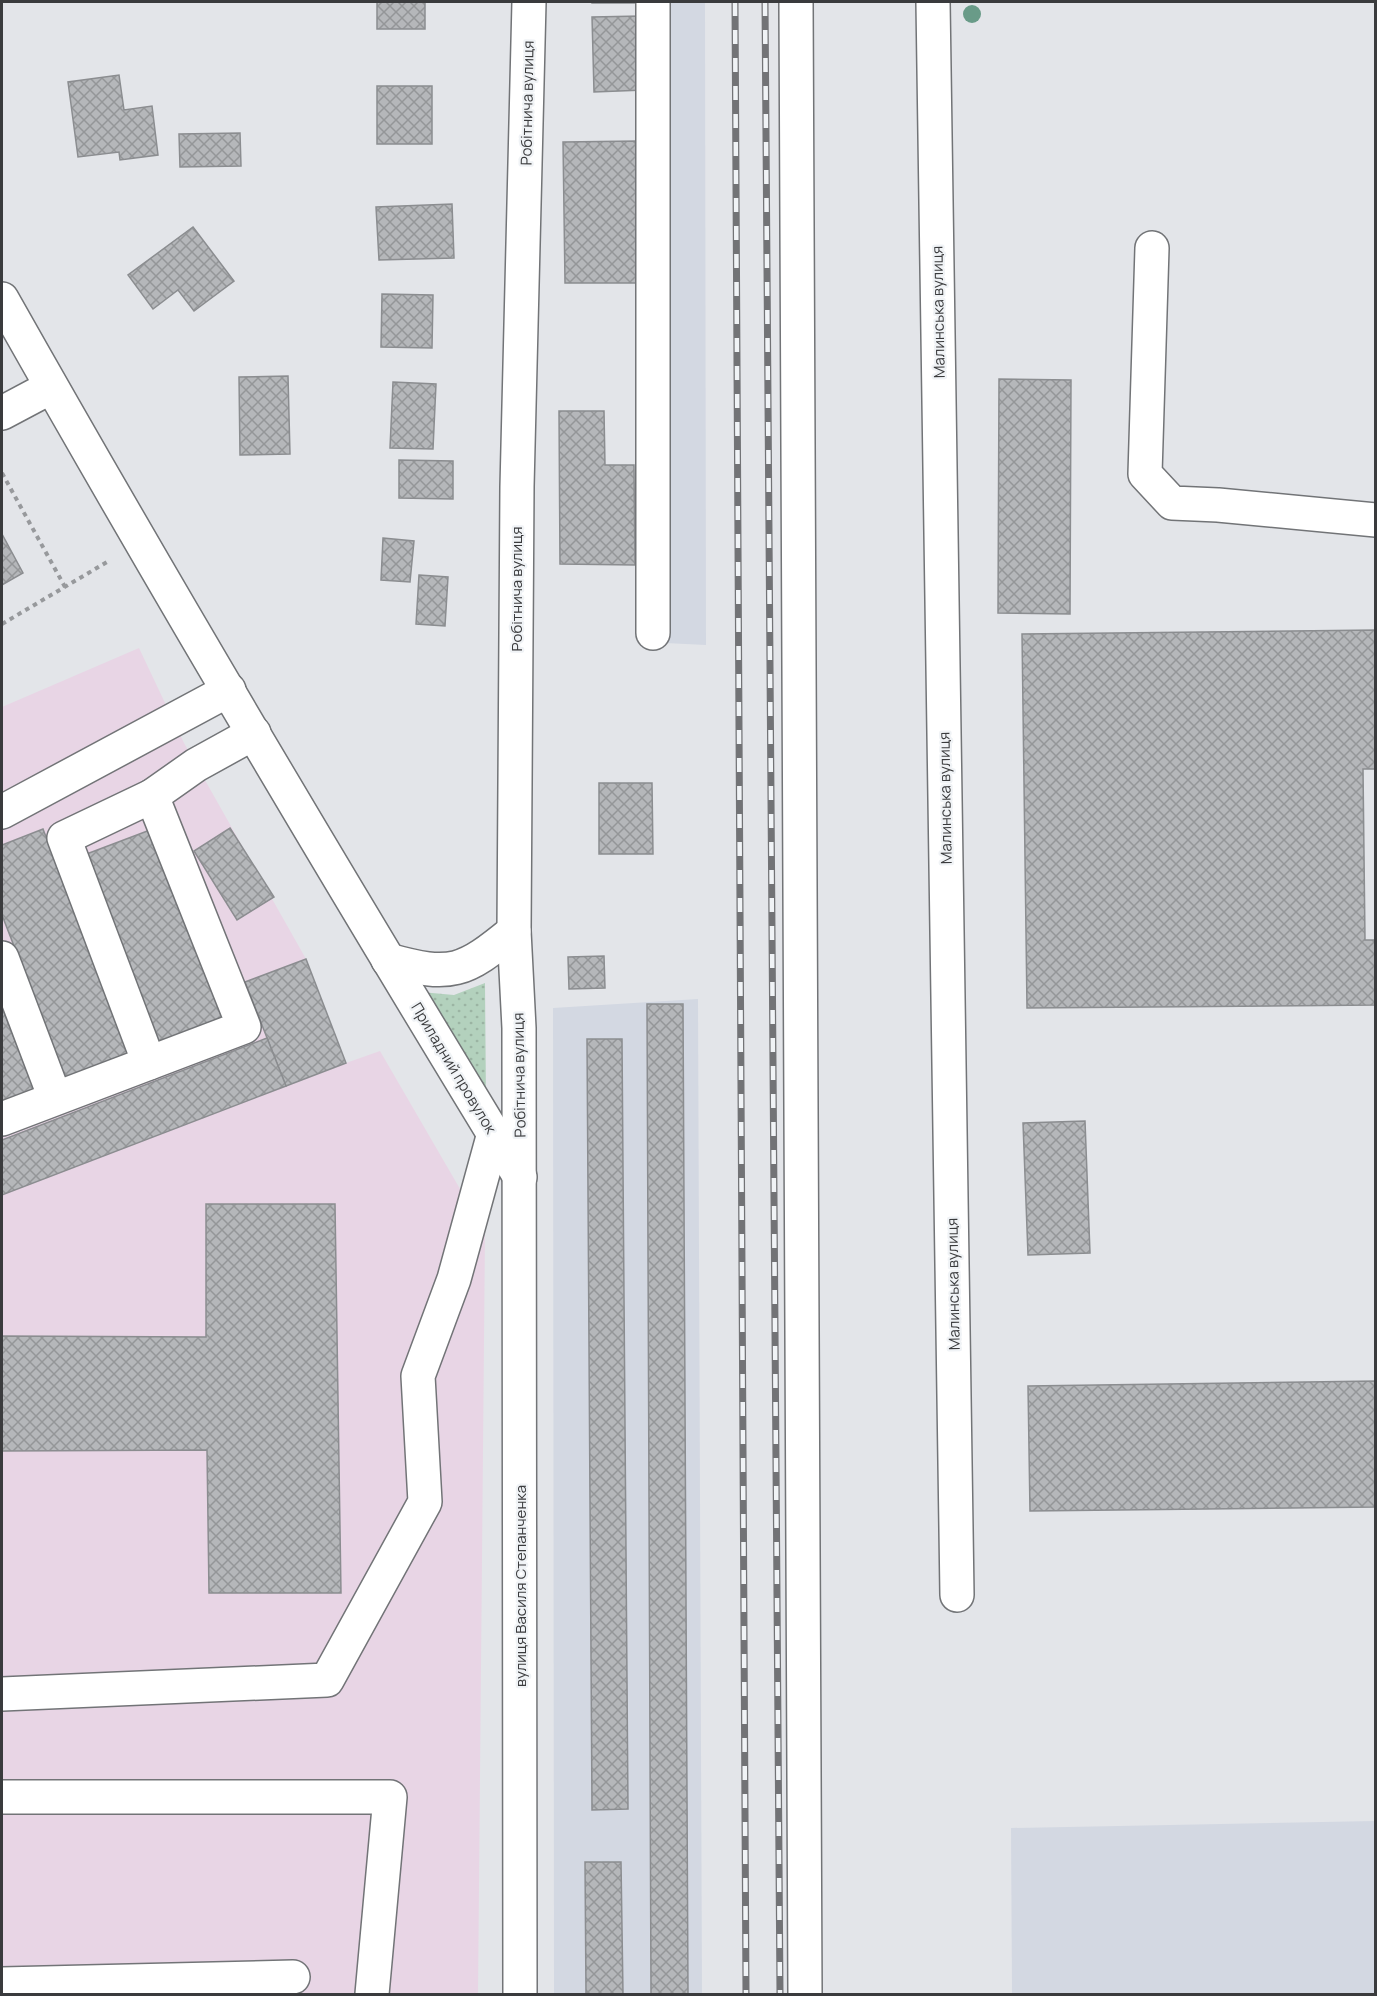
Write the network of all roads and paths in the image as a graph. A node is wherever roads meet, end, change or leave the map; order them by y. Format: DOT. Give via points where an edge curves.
graph roads {
  1 [pos="529,2"];
  2 [pos="653,2"];
  3 [pos="796,2"];
  4 [pos="933,2"];
  5 [pos="1152,248"];
  6 [pos="2,299"];
  7 [pos="51,387"];
  8 [pos="2,413"];
  9 [pos="2,472"];
  10 [pos="1376,520"];
  11 [pos="107,562"];
  12 [pos="65,586"];
  13 [pos="2,624"];
  14 [pos="653,633"];
  15 [pos="229,690"];
  16 [pos="254,733"];
  17 [pos="152,796"];
  18 [pos="2,813"];
  19 [pos="514,931"];
  20 [pos="2,958"];
  21 [pos="388,960"];
  22 [pos="149,1063"];
  23 [pos="55,1098"];
  24 [pos="2,1119"];
  25 [pos="494,1133"];
  26 [pos="520,1177"];
  27 [pos="957,1595"];
  28 [pos="2,1694"];
  29 [pos="2,1797"];
  30 [pos="293,1977"];
  31 [pos="2,1984"];
  32 [pos="372,1995"];
  33 [pos="520,1995"];
  34 [pos="805,1995"];
  1 -- 19 [label="street, Робітнича вулиця" via="517,487"];
  2 -- 14 [label="street"];
  3 -- 34 [label="street"];
  4 -- 27 [label="street, Малинська вулиця"];
  5 -- 10 [label="street" via="1145,474 1172,503"];
  6 -- 7 [label="street, Приладний провулок"];
  7 -- 8 [label="street"];
  7 -- 15 [label="street, Приладний провулок"];
  9 -- 12 [label="path"];
  11 -- 12 [label="path"];
  12 -- 13 [label="path"];
  15 -- 16 [label="street, Приладний провулок"];
  15 -- 18 [label="street"];
  16 -- 17 [label="street" via="196,765"];
  16 -- 21 [label="street, Приладний провулок"];
  17 -- 22 [label="street" via="64,838"];
  17 -- 22 [label="street" via="244,1027"];
  19 -- 21 [label="street" via="479,959 452,969 425,970"];
  19 -- 26 [label="street, Робітнича вулиця"];
  20 -- 23 [label="street"];
  21 -- 25 [label="street, Приладний провулок"];
  22 -- 23 [label="street"];
  23 -- 24 [label="street"];
  25 -- 26 [label="street, Приладний провулок"];
  25 -- 28 [label="street" via="454,1279 418,1376 425,1502 327,1680"];
  26 -- 33 [label="street, вулиця Василя Степанченка"];
  29 -- 32 [label="street" via="390,1797"];
  30 -- 31 [label="street"];
}
